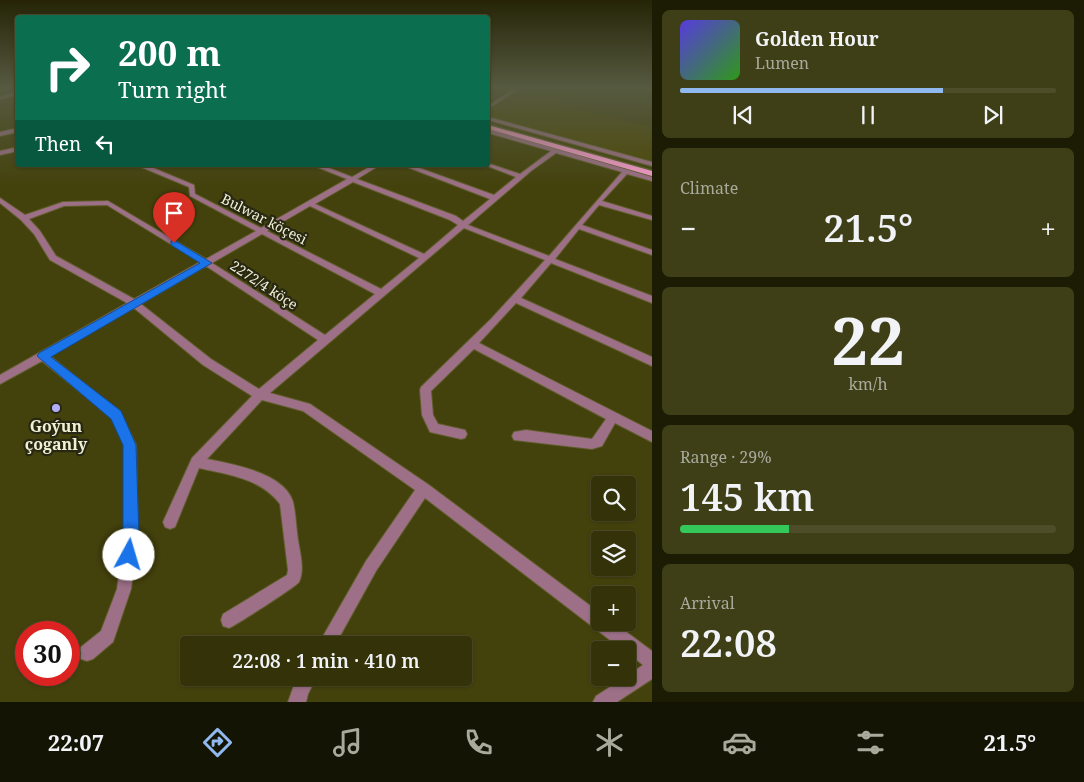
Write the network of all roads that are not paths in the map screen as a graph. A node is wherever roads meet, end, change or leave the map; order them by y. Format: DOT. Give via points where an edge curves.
graph roads {
  1 [pos="491,121"];
  2 [pos="491,121"];
  3 [pos="490,130"];
  4 [pos="490,130"];
  5 [pos="15,131"];
  6 [pos="0,134"];
  7 [pos="15,150"];
  8 [pos="556,150"];
  9 [pos="0,153"];
  10 [pos="652,164"];
  11 [pos="490,166"];
  12 [pos="145,167"];
  13 [pos="320,167"];
  14 [pos="373,167"];
  15 [pos="410,167"];
  16 [pos="652,168"];
  17 [pos="626,171"];
  18 [pos="652,174"];
  19 [pos="521,177"];
  20 [pos="351,179"];
  21 [pos="652,179"];
  22 [pos="495,198"];
  23 [pos="0,200"];
  24 [pos="598,202"];
  25 [pos="310,204"];
  26 [pos="24,218"];
  27 [pos="652,218"];
  28 [pos="463,225"];
  29 [pos="577,226"];
  30 [pos="262,231"];
  31 [pos="652,253"];
  32 [pos="424,257"];
  33 [pos="550,259"];
  34 [pos="207,263"];
  35 [pos="380,293"];
  36 [pos="514,300"];
  37 [pos="652,300"];
  38 [pos="134,303"];
  39 [pos="325,340"];
  40 [pos="473,344"];
  41 [pos="43,356"];
  42 [pos="652,362"];
  43 [pos="0,380"];
  44 [pos="260,394"];
  45 [pos="613,416"];
  46 [pos="461,434"];
  47 [pos="518,436"];
  48 [pos="652,437"];
  49 [pos="196,462"];
  50 [pos="424,489"];
  51 [pos="170,522"];
  52 [pos="229,620"];
  53 [pos="331,636"];
  54 [pos="87,653"];
  55 [pos="652,662"];
  56 [pos="652,669"];
  57 [pos="303,686"];
  58 [pos="297,702"];
  59 [pos="602,702"];
  1 -- 10 [label="street"];
  2 -- 16 [label="main road"];
  3 -- 8 [label="street"];
  4 -- 18 [label="main road"];
  5 -- 6 [label="street"];
  7 -- 9 [label="street"];
  8 -- 17 [label="street"];
  8 -- 19 [label="street"];
  11 -- 19 [label="street"];
  12 -- 30 [label="street, Bulwar köçesi" via="192,186 192,195"];
  13 -- 20 [label="street"];
  14 -- 20 [label="street"];
  15 -- 22 [label="street"];
  17 -- 21 [label="street"];
  17 -- 24 [label="street"];
  19 -- 22 [label="street"];
  20 -- 25 [label="street"];
  20 -- 28 [label="street" via="453,218"];
  22 -- 28 [label="street"];
  23 -- 26 [label="street"];
  24 -- 27 [label="street"];
  24 -- 29 [label="street"];
  25 -- 30 [label="street"];
  25 -- 32 [label="street"];
  26 -- 34 [label="street, 2272/4 köçe" via="63,204 108,203"];
  26 -- 38 [label="street" via="53,258"];
  28 -- 32 [label="street"];
  28 -- 33 [label="street"];
  29 -- 31 [label="street"];
  29 -- 33 [label="street"];
  30 -- 34 [label="street"];
  30 -- 35 [label="street, Bulwar köçesi"];
  32 -- 35 [label="street"];
  33 -- 36 [label="street"];
  33 -- 37 [label="street"];
  34 -- 38 [label="street"];
  34 -- 39 [label="street, 2272/4 köçe"];
  35 -- 39 [label="street"];
  36 -- 40 [label="street"];
  36 -- 42 [label="street"];
  38 -- 41 [label="street"];
  38 -- 44 [label="street" via="207,362"];
  39 -- 44 [label="street"];
  40 -- 45 [label="street"];
  40 -- 46 [label="street" via="425,390 431,425"];
  41 -- 43 [label="street"];
  41 -- 54 [label="street" via="116,415 130,445 131,538 124,589 107,636"];
  44 -- 49 [label="street"];
  44 -- 50 [label="street" via="306,407"];
  45 -- 47 [label="street" via="598,442 592,444"];
  45 -- 48 [label="street"];
  49 -- 51 [label="street"];
  49 -- 52 [label="street" via="264,480 281,493 286,502 295,570 292,579 265,598 244,607"];
  50 -- 53 [label="street" via="371,566"];
  50 -- 55 [label="street"];
  56 -- 59 [label="street"];
  57 -- 58 [label="street"];
}
